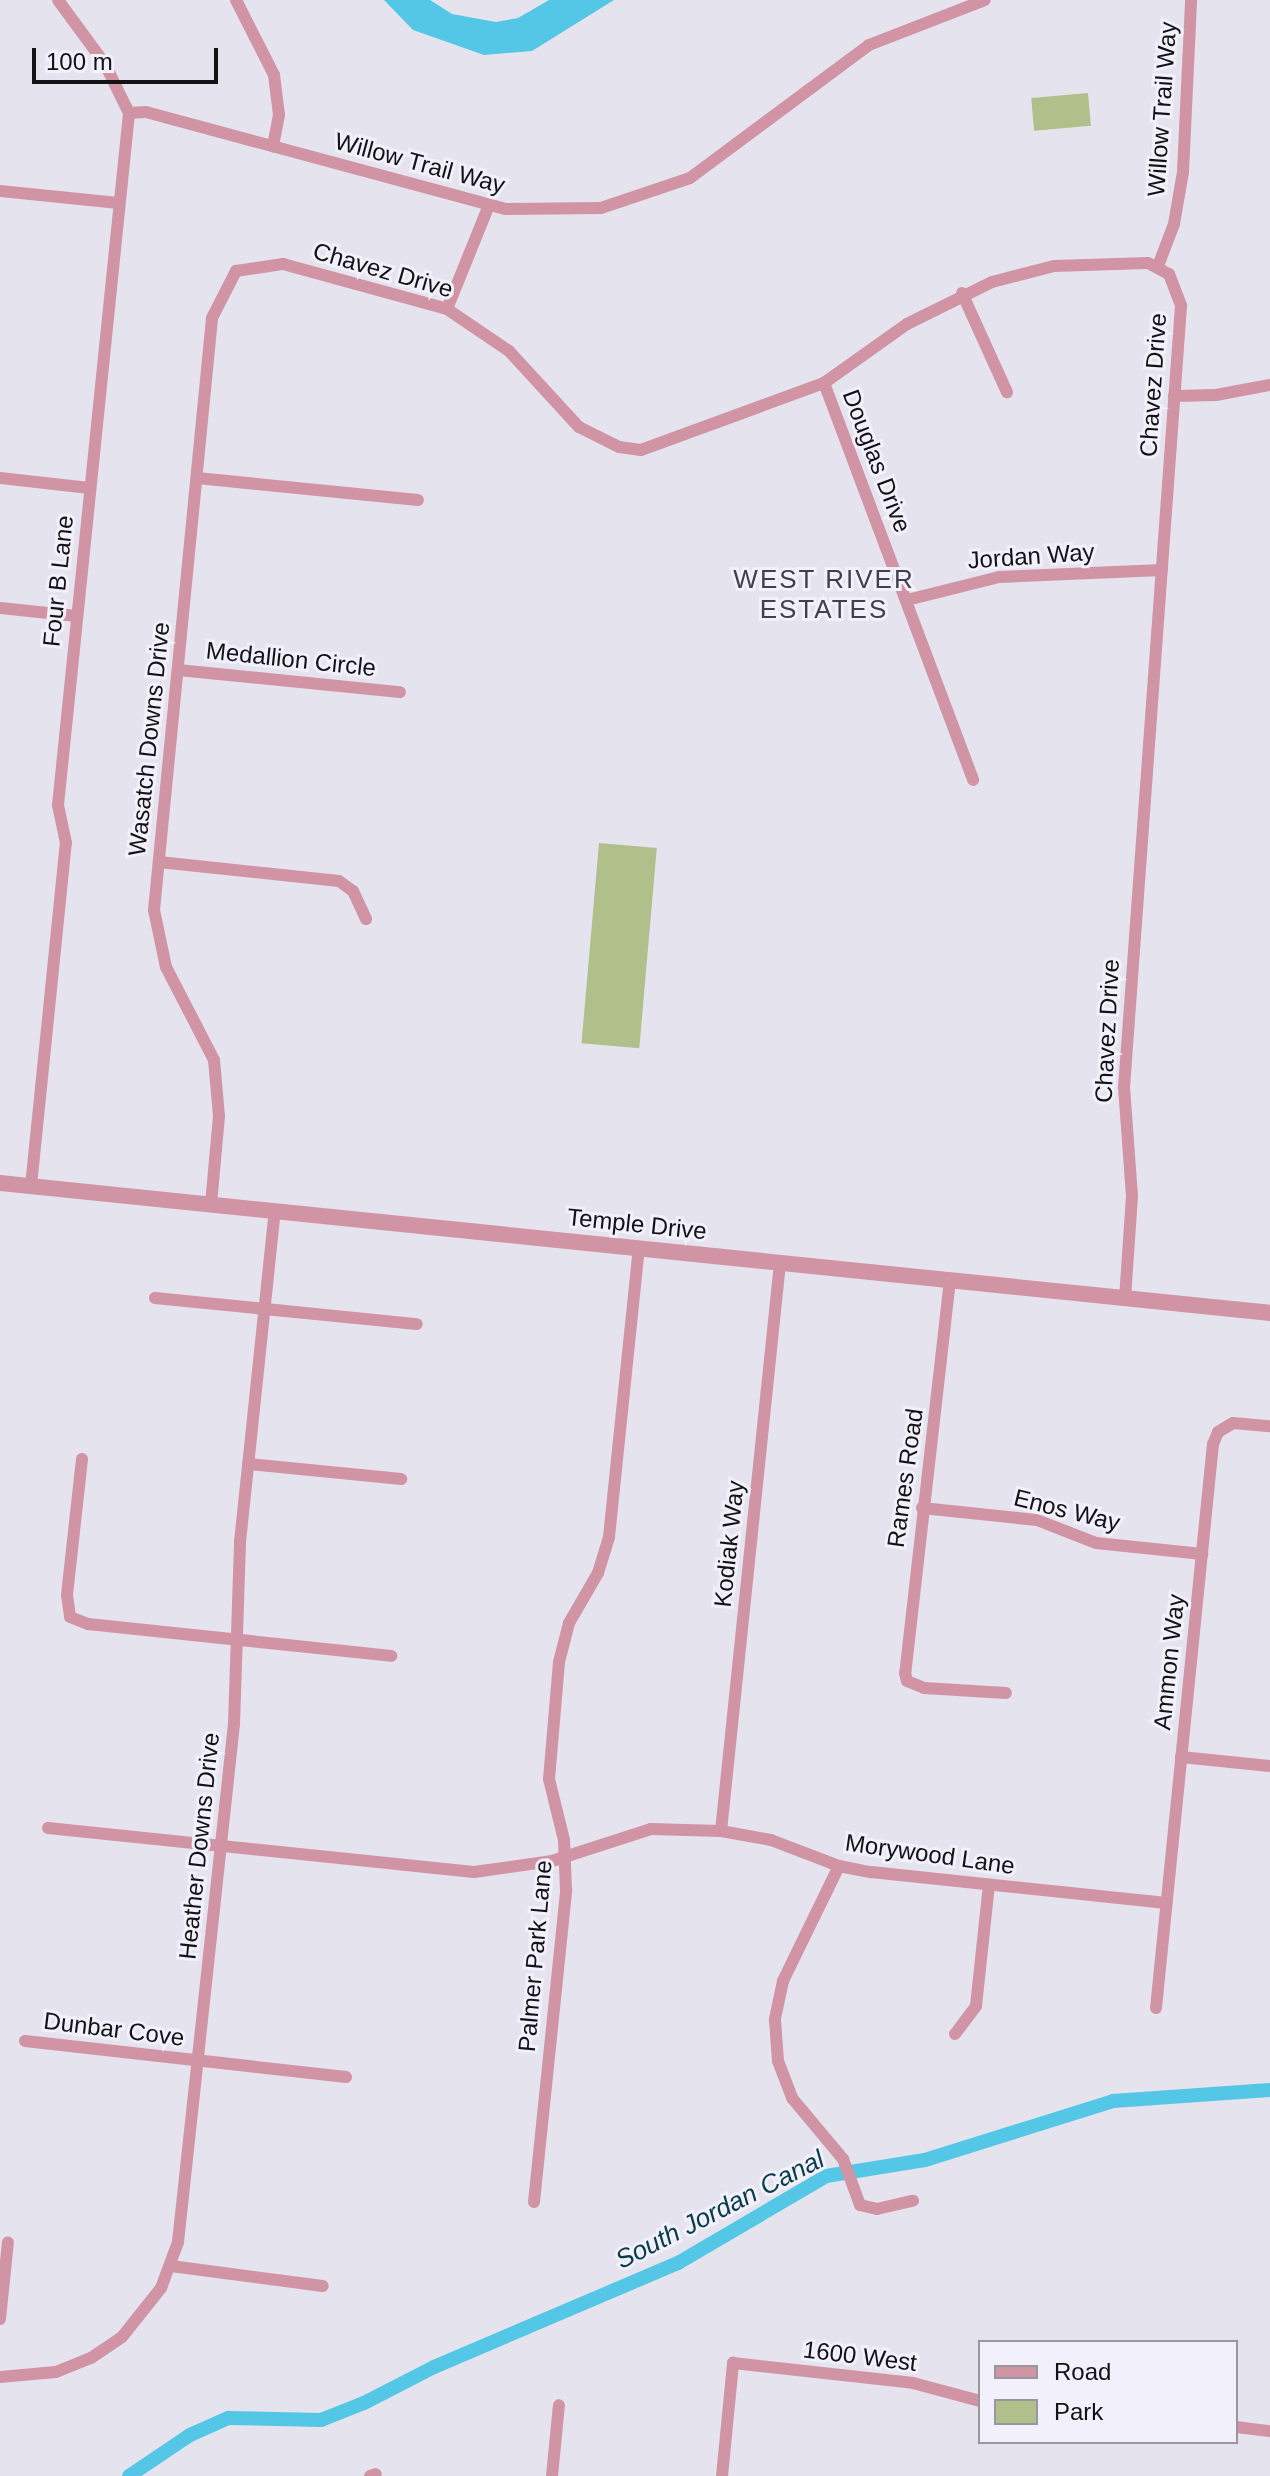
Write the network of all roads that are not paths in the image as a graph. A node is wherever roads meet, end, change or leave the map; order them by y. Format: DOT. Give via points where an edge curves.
graph roads {
  1 [pos="58,0"];
  2 [pos="236,0"];
  3 [pos="985,0"];
  4 [pos="1191,0"];
  5 [pos="129,113"];
  6 [pos="273,146"];
  7 [pos="0,191"];
  8 [pos="118,203"];
  9 [pos="489,205"];
  10 [pos="1158,266"];
  11 [pos="236,271"];
  12 [pos="962,293"];
  13 [pos="447,309"];
  14 [pos="824,383"];
  15 [pos="1270,385"];
  16 [pos="1007,392"];
  17 [pos="1174,396"];
  18 [pos="0,478"];
  19 [pos="197,478"];
  20 [pos="89,488"];
  21 [pos="418,500"];
  22 [pos="1162,570"];
  23 [pos="907,600"];
  24 [pos="0,608"];
  25 [pos="77,616"];
  26 [pos="178,670"];
  27 [pos="400,692"];
  28 [pos="973,780"];
  29 [pos="159,862"];
  30 [pos="366,919"];
  31 [pos="0,1183"];
  32 [pos="31,1186"];
  33 [pos="211,1204"];
  34 [pos="275,1211"];
  35 [pos="639,1248"];
  36 [pos="780,1263"];
  37 [pos="950,1280"];
  38 [pos="155,1298"];
  39 [pos="1125,1298"];
  40 [pos="264,1309"];
  41 [pos="1270,1313"];
  42 [pos="417,1324"];
  43 [pos="1270,1426"];
  44 [pos="82,1459"];
  45 [pos="248,1464"];
  46 [pos="401,1479"];
  47 [pos="922,1508"];
  48 [pos="1202,1554"];
  49 [pos="236,1639"];
  50 [pos="391,1656"];
  51 [pos="1006,1693"];
  52 [pos="1181,1757"];
  53 [pos="1270,1766"];
  54 [pos="48,1828"];
  55 [pos="721,1831"];
  56 [pos="221,1846"];
  57 [pos="566,1857"];
  58 [pos="839,1866"];
  59 [pos="989,1885"];
  60 [pos="1166,1903"];
  61 [pos="1156,2008"];
  62 [pos="955,2034"];
  63 [pos="25,2041"];
  64 [pos="198,2061"];
  65 [pos="346,2077"];
  66 [pos="913,2201"];
  67 [pos="534,2202"];
  68 [pos="8,2242"];
  69 [pos="171,2266"];
  70 [pos="323,2286"];
  71 [pos="0,2319"];
  72 [pos="0,2377"];
  73 [pos="978,2400"];
  74 [pos="559,2405"];
  75 [pos="1238,2427"];
  76 [pos="1270,2431"];
  77 [pos="552,2476"];
  78 [pos="722,2476"];
  1 -- 5 [label="street" via="105,64"];
  2 -- 6 [label="street" via="274,75 279,115"];
  3 -- 9 [label="street, Willow Trail Way" via="869,45 671,187 601,208 519,210"];
  4 -- 10 [label="street, Willow Trail Way" via="1183,172 1174,224"];
  5 -- 6 [label="street, Willow Trail Way" via="146,112"];
  5 -- 8 [label="street, Four B Lane"];
  6 -- 9 [label="street, Willow Trail Way"];
  7 -- 8 [label="street"];
  8 -- 20 [label="street, Four B Lane"];
  9 -- 13 [label="street"];
  10 -- 12 [label="street, Chavez Drive" via="1118,261 1054,266"];
  10 -- 17 [label="street, Chavez Drive" via="1179,294"];
  11 -- 13 [label="street, Chavez Drive" via="283,264"];
  11 -- 19 [label="street, Wasatch Downs Drive" via="212,318"];
  12 -- 14 [label="street, Chavez Drive" via="907,324"];
  12 -- 16 [label="street"];
  13 -- 14 [label="street, Chavez Drive" via="509,351 579,427 632,450 656,447"];
  14 -- 23 [label="street, Douglas Drive"];
  15 -- 17 [label="street"];
  17 -- 22 [label="street, Chavez Drive"];
  18 -- 20 [label="street"];
  19 -- 21 [label="street"];
  19 -- 26 [label="street, Wasatch Downs Drive"];
  20 -- 25 [label="street, Four B Lane"];
  22 -- 23 [label="street, Jordan Way" via="999,577"];
  22 -- 39 [label="street, Chavez Drive" via="1124,1087 1132,1196"];
  23 -- 28 [label="street, Douglas Drive"];
  24 -- 25 [label="street"];
  25 -- 32 [label="street, Four B Lane" via="58,805 65,850"];
  26 -- 27 [label="street, Medallion Circle"];
  26 -- 29 [label="street, Wasatch Downs Drive"];
  29 -- 30 [label="street" via="339,881 353,891"];
  29 -- 33 [label="street, Wasatch Downs Drive" via="154,910 159,949 207,1042 217,1078"];
  31 -- 32 [label="street, Temple Drive"];
  32 -- 33 [label="street, Temple Drive"];
  33 -- 34 [label="street, Temple Drive"];
  34 -- 35 [label="street, Temple Drive"];
  34 -- 40 [label="street, Heather Downs Drive"];
  35 -- 36 [label="street, Temple Drive"];
  35 -- 57 [label="street, Palmer Park Lane" via="607,1546 569,1623 559,1662 549,1779"];
  36 -- 37 [label="street, Temple Drive"];
  36 -- 55 [label="street, Kodiak Way"];
  37 -- 39 [label="street, Temple Drive"];
  37 -- 47 [label="street, Rames Road"];
  38 -- 40 [label="street"];
  39 -- 41 [label="street, Temple Drive"];
  40 -- 42 [label="street"];
  40 -- 45 [label="street, Heather Downs Drive"];
  43 -- 48 [label="street, Ammon Way" via="1238,1423 1222,1428 1213,1444"];
  44 -- 49 [label="street" via="67,1595 70,1617 88,1624"];
  45 -- 46 [label="street"];
  45 -- 49 [label="street, Heather Downs Drive"];
  47 -- 48 [label="street, Enos Way" via="1037,1520 1096,1543"];
  47 -- 51 [label="street, Rames Road" via="904,1664 907,1681 924,1688"];
  48 -- 52 [label="street, Ammon Way"];
  49 -- 50 [label="street"];
  49 -- 56 [label="street, Heather Downs Drive"];
  52 -- 53 [label="street"];
  52 -- 60 [label="street, Ammon Way"];
  54 -- 56 [label="street, Morywood Lane"];
  55 -- 57 [label="street, Morywood Lane" via="651,1829"];
  55 -- 58 [label="street, Morywood Lane" via="771,1840"];
  56 -- 57 [label="street, Morywood Lane" via="474,1872"];
  56 -- 64 [label="street, Heather Downs Drive"];
  57 -- 67 [label="street, Palmer Park Lane"];
  58 -- 59 [label="street, Morywood Lane"];
  58 -- 66 [label="street" via="783,1981 775,2040 792,2098 848,2172 855,2198 868,2209"];
  59 -- 60 [label="street, Morywood Lane"];
  59 -- 62 [label="street" via="976,2006"];
  60 -- 61 [label="street, Ammon Way"];
  63 -- 64 [label="street, Dunbar Cove"];
  64 -- 65 [label="street, Dunbar Cove"];
  64 -- 69 [label="street, Heather Downs Drive"];
  68 -- 71 [label="street"];
  69 -- 70 [label="street"];
  69 -- 72 [label="street, Heather Downs Drive" via="136,2323 107,2348 56,2372"];
  73 -- 78 [label="street, 1600 West" via="913,2383 733,2363"];
  74 -- 77 [label="street"];
  75 -- 76 [label="street"];
}
